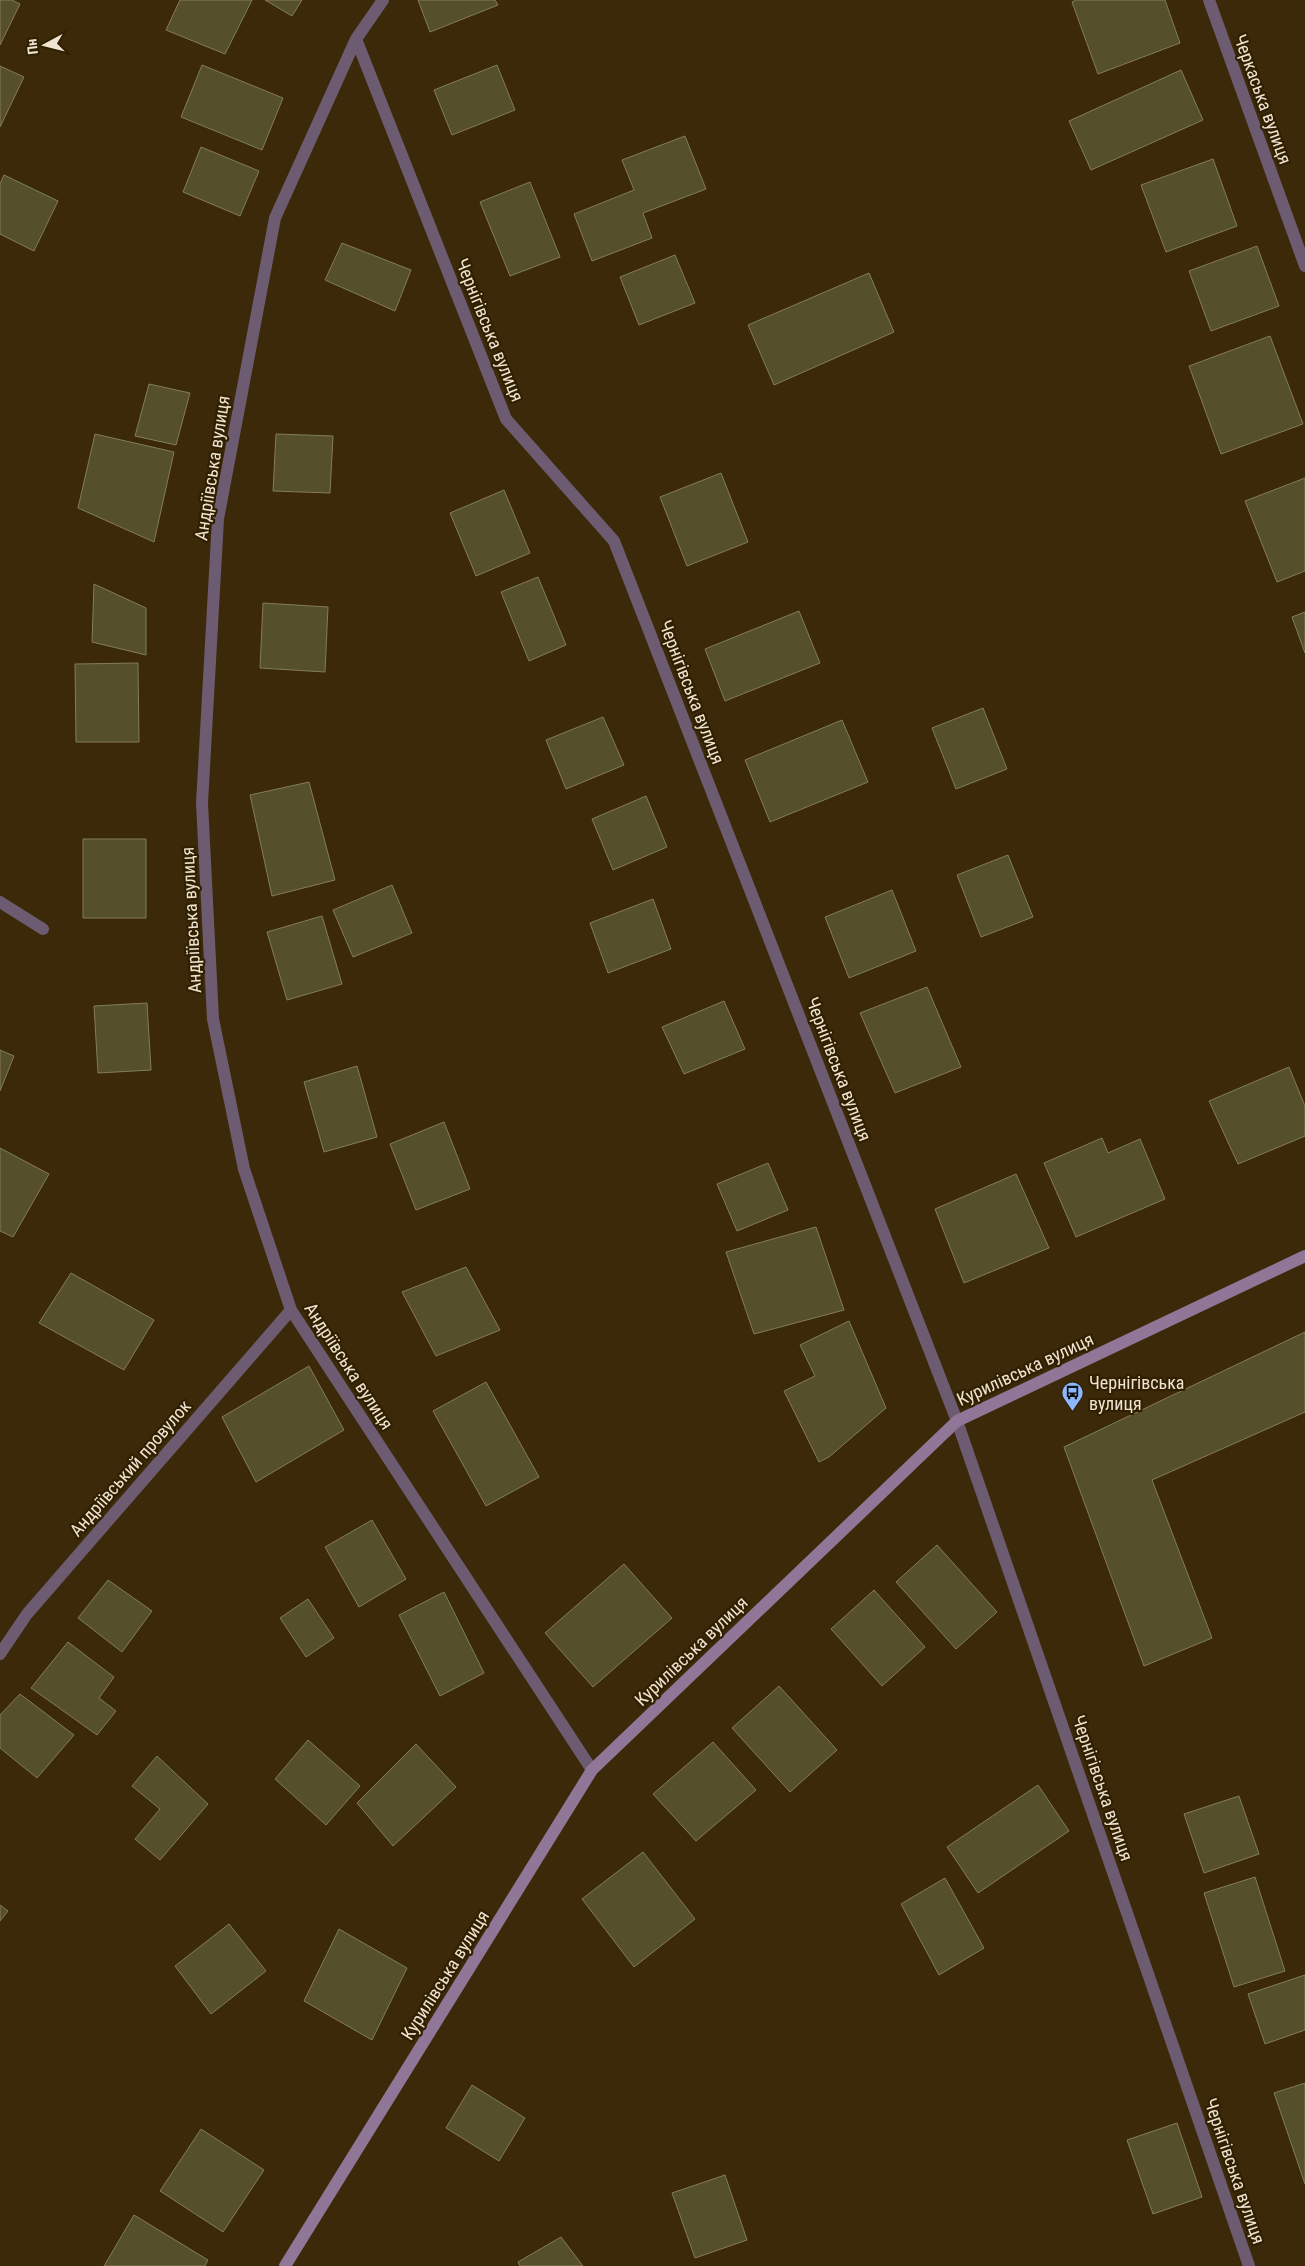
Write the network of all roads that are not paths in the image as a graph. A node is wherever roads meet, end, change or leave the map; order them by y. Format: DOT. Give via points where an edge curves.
graph roads {
  1 [pos="383,0"];
  2 [pos="1210,0"];
  3 [pos="356,39"];
  4 [pos="1305,266"];
  5 [pos="0,902"];
  6 [pos="43,929"];
  7 [pos="1305,1256"];
  8 [pos="291,1310"];
  9 [pos="957,1421"];
  10 [pos="0,1654"];
  11 [pos="592,1770"];
  12 [pos="285,2266"];
  13 [pos="1249,2266"];
  1 -- 3 [label="street, Андріївська вулиця"];
  2 -- 4 [label="street, Черкаська вулиця"];
  3 -- 8 [label="street, Андріївська вулиця" via="275,218 218,519 202,803 214,1019 244,1169"];
  3 -- 9 [label="street, Чернігівська вулиця" via="506,419 614,541"];
  5 -- 6 [label="street"];
  7 -- 9 [label="main road, Курилівська вулиця"];
  8 -- 10 [label="street, Андріївський провулок" via="27,1614"];
  8 -- 11 [label="street, Андріївська вулиця"];
  9 -- 11 [label="main road, Курилівська вулиця"];
  9 -- 13 [label="street, Чернігівська вулиця"];
  11 -- 12 [label="main road, Курилівська вулиця"];
}
